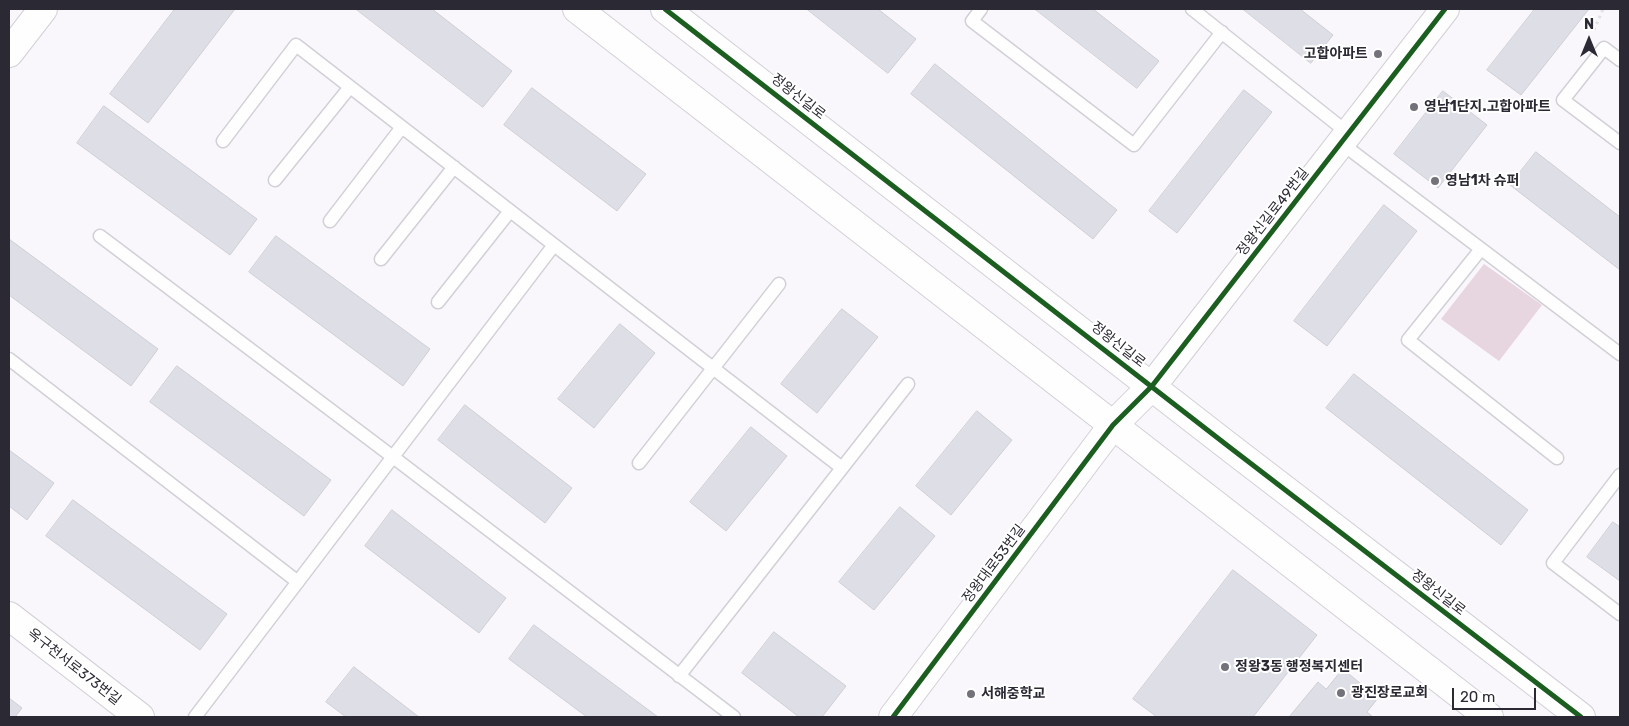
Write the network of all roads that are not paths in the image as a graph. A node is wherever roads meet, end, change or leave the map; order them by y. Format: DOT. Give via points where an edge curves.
graph roads {
  1 [pos="43,9"];
  2 [pos="576,9"];
  3 [pos="665,9"];
  4 [pos="981,9"];
  5 [pos="1192,9"];
  6 [pos="1445,9"];
  7 [pos="1222,32"];
  8 [pos="12,42"];
  9 [pos="1620,60"];
  10 [pos="350,87"];
  11 [pos="402,127"];
  12 [pos="1344,138"];
  13 [pos="223,141"];
  14 [pos="1620,143"];
  15 [pos="454,167"];
  16 [pos="275,180"];
  17 [pos="510,210"];
  18 [pos="330,221"];
  19 [pos="100,236"];
  20 [pos="554,245"];
  21 [pos="1481,249"];
  22 [pos="381,259"];
  23 [pos="779,284"];
  24 [pos="438,302"];
  25 [pos="1620,354"];
  26 [pos="9,359"];
  27 [pos="713,368"];
  28 [pos="908,384"];
  29 [pos="1152,386"];
  30 [pos="1113,425"];
  31 [pos="393,457"];
  32 [pos="1557,458"];
  33 [pos="638,462"];
  34 [pos="842,468"];
  35 [pos="1620,476"];
  36 [pos="298,582"];
  37 [pos="1620,614"];
  38 [pos="9,616"];
  39 [pos="679,676"];
  40 [pos="140,717"];
  41 [pos="195,717"];
  42 [pos="734,717"];
  43 [pos="893,717"];
  44 [pos="1489,717"];
  45 [pos="1581,717"];
  1 -- 8 [label="street"];
  2 -- 30 [label="street"];
  3 -- 29 [label="street, 정왕신길로"];
  4 -- 7 [label="lane" via="972,21 1134,145"];
  5 -- 7 [label="lane"];
  6 -- 12 [label="street, 정왕신길로49번길"];
  7 -- 12 [label="lane"];
  9 -- 14 [label="lane" via="1604,48 1563,100"];
  10 -- 11 [label="lane"];
  10 -- 13 [label="lane" via="296,45"];
  10 -- 16 [label="lane"];
  11 -- 15 [label="lane"];
  11 -- 18 [label="lane"];
  12 -- 21 [label="lane"];
  12 -- 29 [label="street, 정왕신길로49번길"];
  15 -- 17 [label="lane"];
  15 -- 22 [label="lane"];
  17 -- 20 [label="lane"];
  17 -- 24 [label="lane"];
  19 -- 31 [label="lane"];
  20 -- 27 [label="lane"];
  20 -- 31 [label="lane"];
  21 -- 25 [label="lane"];
  21 -- 32 [label="lane" via="1408,340"];
  23 -- 27 [label="lane"];
  26 -- 36 [label="lane"];
  27 -- 33 [label="lane"];
  27 -- 34 [label="lane"];
  28 -- 34 [label="lane"];
  29 -- 30 [label="street, 정왕신길로49번길"];
  29 -- 45 [label="street, 정왕신길로"];
  30 -- 43 [label="street, 정왕대로53번길"];
  30 -- 44 [label="street"];
  31 -- 36 [label="lane"];
  31 -- 39 [label="lane"];
  34 -- 39 [label="lane"];
  35 -- 37 [label="lane" via="1554,563"];
  36 -- 41 [label="lane"];
  38 -- 40 [label="street, 옥구천서로373번길"];
  39 -- 42 [label="lane"];
}
